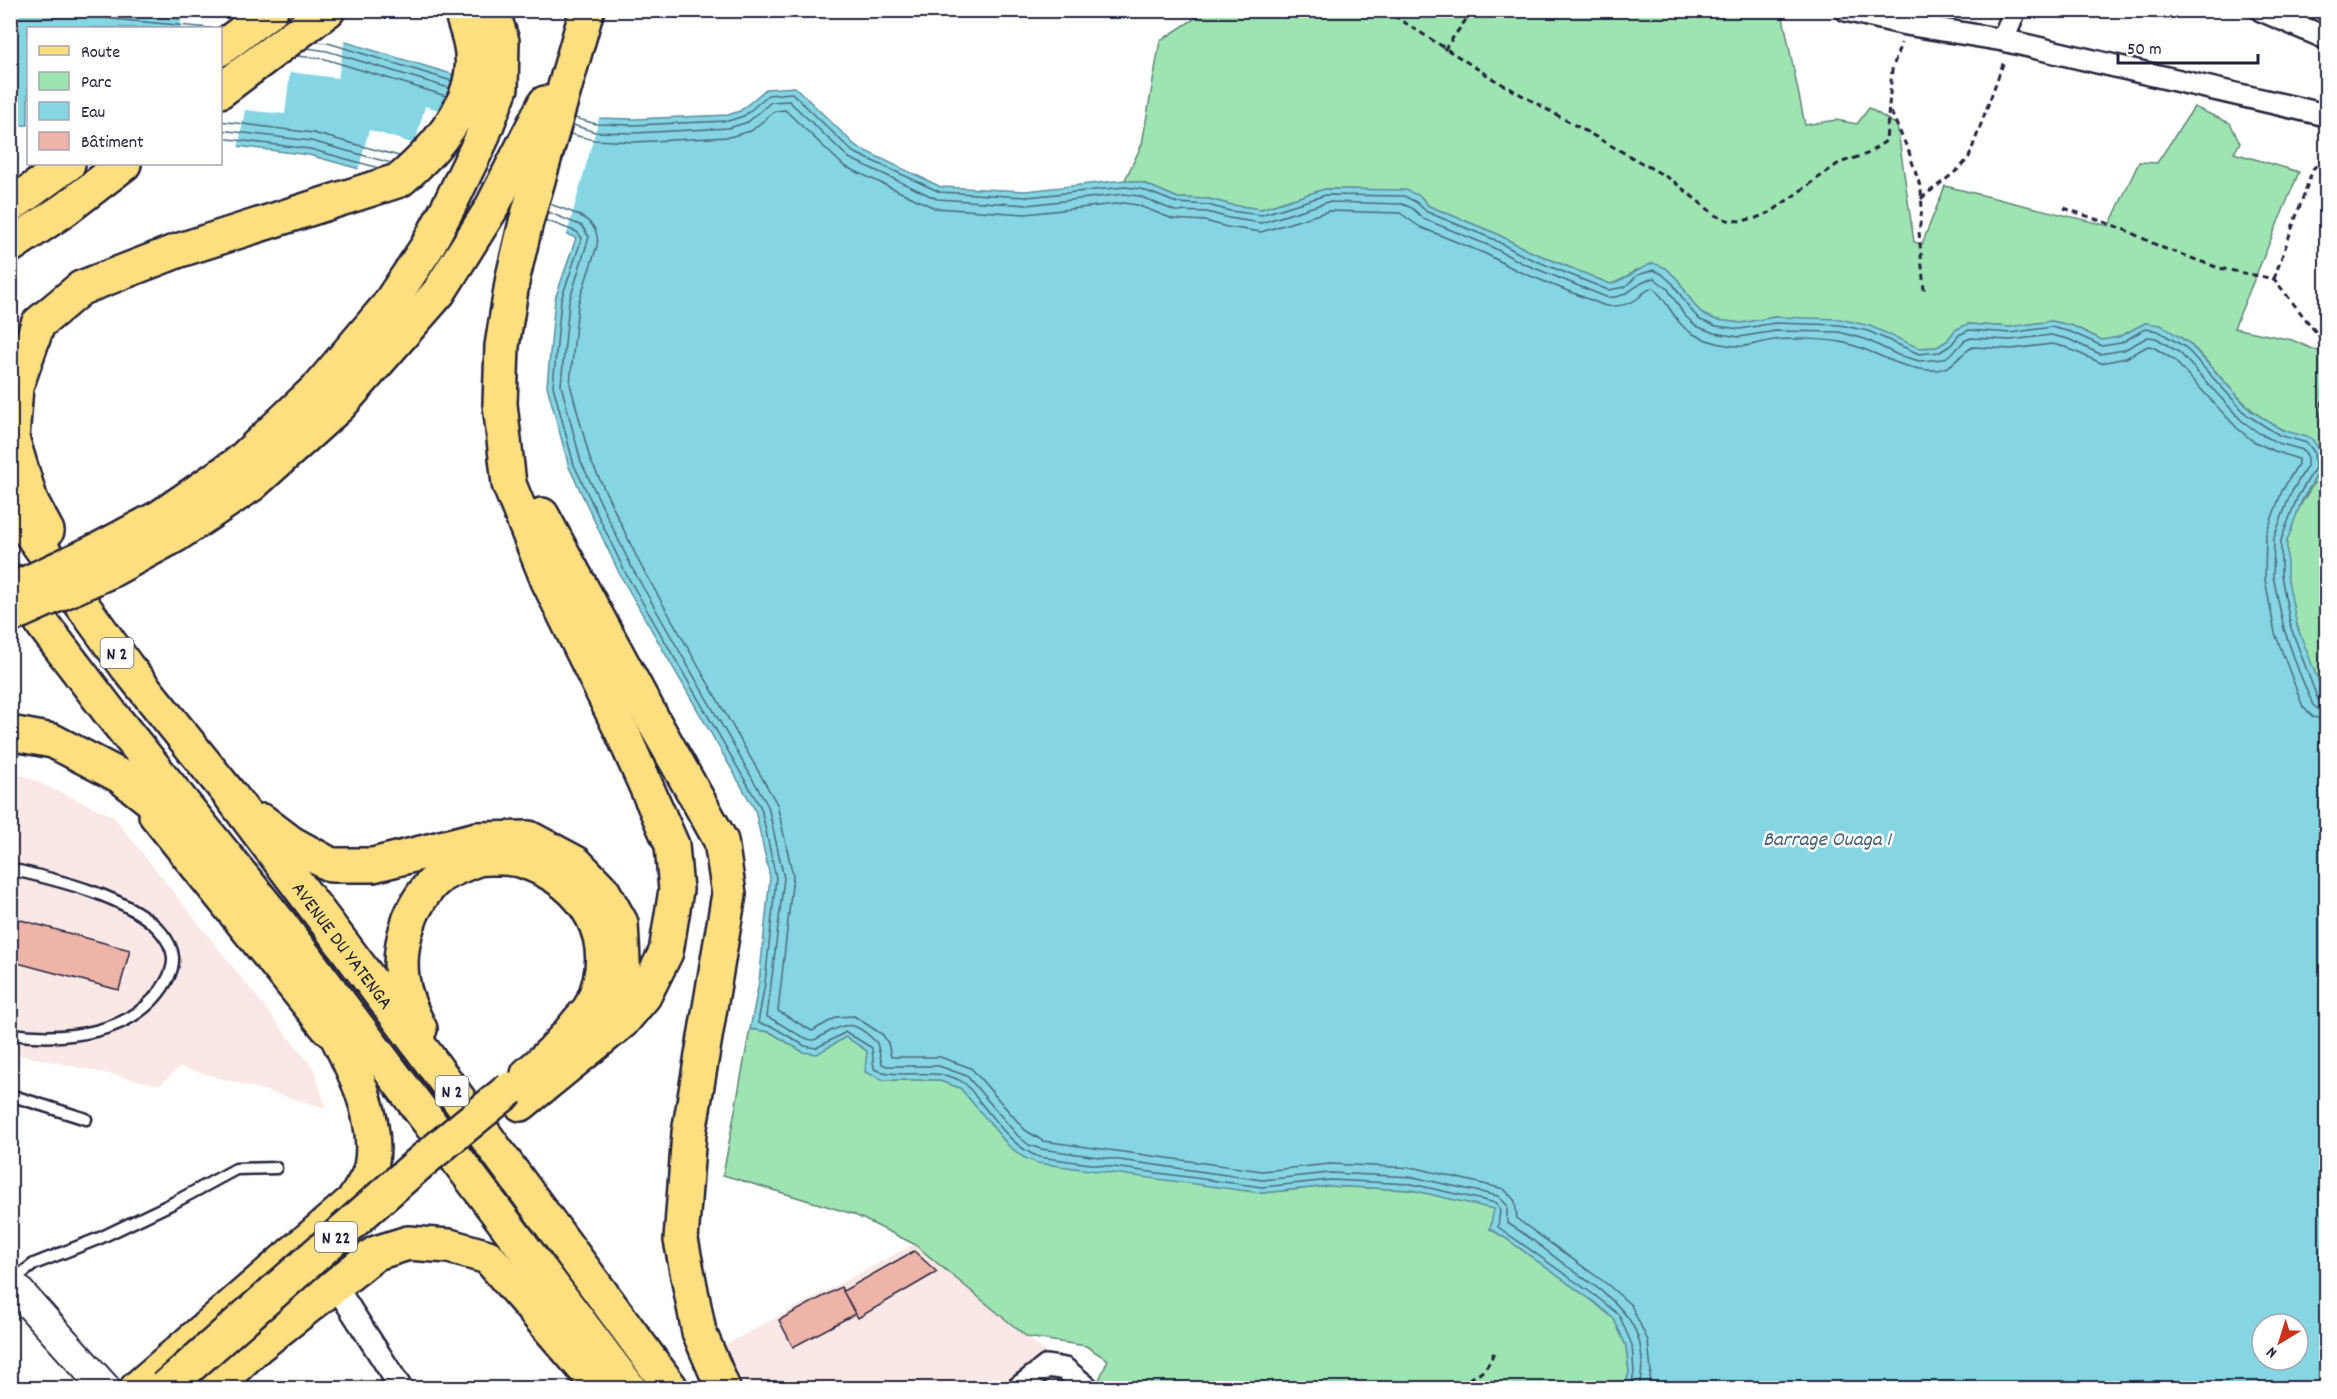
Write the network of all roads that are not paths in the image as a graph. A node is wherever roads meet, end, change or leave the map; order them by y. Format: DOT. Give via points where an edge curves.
graph roads {
  1 [pos="328,10"];
  2 [pos="461,10"];
  3 [pos="492,10"];
  4 [pos="1846,10"];
  5 [pos="2015,10"];
  6 [pos="2261,10"];
  7 [pos="262,17"];
  8 [pos="584,20"];
  9 [pos="2326,38"];
  10 [pos="2002,40"];
  11 [pos="222,47"];
  12 [pos="486,82"];
  13 [pos="222,90"];
  14 [pos="552,104"];
  15 [pos="2326,115"];
  16 [pos="67,165"];
  17 [pos="123,165"];
  18 [pos="10,206"];
  19 [pos="10,246"];
  20 [pos="500,404"];
  21 [pos="10,505"];
  22 [pos="102,562"];
  23 [pos="10,576"];
  24 [pos="10,591"];
  25 [pos="88,614"];
  26 [pos="10,616"];
  27 [pos="10,733"];
  28 [pos="120,776"];
  29 [pos="231,796"];
  30 [pos="10,869"];
  31 [pos="278,921"];
  32 [pos="10,1034"];
  33 [pos="344,1049"];
  34 [pos="575,1062"];
  35 [pos="10,1095"];
  36 [pos="516,1097"];
  37 [pos="458,1099"];
  38 [pos="86,1119"];
  39 [pos="276,1168"];
  40 [pos="10,1282"];
  41 [pos="335,1285"];
  42 [pos="105,1389"];
  43 [pos="137,1389"];
  44 [pos="165,1389"];
  45 [pos="185,1389"];
  46 [pos="213,1389"];
  47 [pos="401,1389"];
  48 [pos="601,1389"];
  49 [pos="629,1389"];
  50 [pos="671,1389"];
  51 [pos="723,1389"];
  52 [pos="1018,1389"];
  53 [pos="1088,1389"];
  1 -- 13 [label="main road"];
  2 -- 12 [label="main road"];
  3 -- 12 [label="main road" via="502,41"];
  4 -- 10 [label="street"];
  5 -- 10 [label="street"];
  6 -- 9 [label="street"];
  7 -- 11 [label="main road"];
  8 -- 14 [label="main road"];
  10 -- 15 [label="street"];
  12 -- 22 [label="main road" via="481,140 426,247 387,307 320,386 240,462"];
  12 -- 25 [label="main road" via="464,100 441,140 400,180 177,252 81,288 38,324 16,387 12,438 31,501"];
  14 -- 20 [label="main road" via="513,277 502,346"];
  14 -- 22 [label="main road" via="439,292 340,405 251,485 176,535"];
  16 -- 18 [label="main road"];
  17 -- 19 [label="main road"];
  20 -- 34 [label="main road" via="509,484 548,581 672,845 676,890 666,952 644,996 622,1022"];
  20 -- 51 [label="main road" via="524,478 555,540 721,841 729,894 689,1133 681,1240 699,1332"];
  21 -- 25 [label="main road, AVENUE DU YATENGA / N 2"];
  22 -- 24 [label="main road, bridge"];
  22 -- 26 [label="main road, bridge"];
  23 -- 31 [label="main road, AVENUE DU YATENGA / N 2" via="111,714"];
  25 -- 29 [label="main road, AVENUE DU YATENGA / N 2"];
  27 -- 28 [label="main road" via="53,741"];
  28 -- 31 [label="main road" via="185,827"];
  28 -- 33 [label="main road" via="165,824"];
  29 -- 34 [label="main road" via="291,843 331,865 373,864 477,839 529,838 576,864 603,891 621,923 624,980 608,1016"];
  29 -- 37 [label="main road, AVENUE DU YATENGA / N 2"];
  30 -- 32 [label="lane" via="62,881 132,909 160,931 175,959 158,996 116,1025 63,1036"];
  31 -- 33 [label="main road"];
  31 -- 49 [label="main road, AVENUE DU YATENGA / N 2"];
  33 -- 43 [label="main road" via="366,1102 375,1142 371,1170 354,1200"];
  34 -- 36 [label="main road"];
  35 -- 38 [label="lane"];
  36 -- 37 [label="main road" via="592,1006 603,968 598,925 583,900 557,877 521,860 479,859 437,878 413,909 399,968 411,1012"];
  36 -- 44 [label="main road, N 22, bridge" via="421,1162"];
  36 -- 45 [label="main road, N 22"];
  37 -- 50 [label="main road, AVENUE DU YATENGA / N 2"];
  39 -- 40 [label="lane" via="236,1169 100,1238 34,1264"];
  40 -- 42 [label="street"];
  41 -- 46 [label="main road" via="258,1346"];
  41 -- 47 [label="street"];
  41 -- 48 [label="main road" via="376,1252 408,1243 449,1246 488,1257"];
  52 -- 53 [label="street" via="1047,1366 1065,1369"];
}
